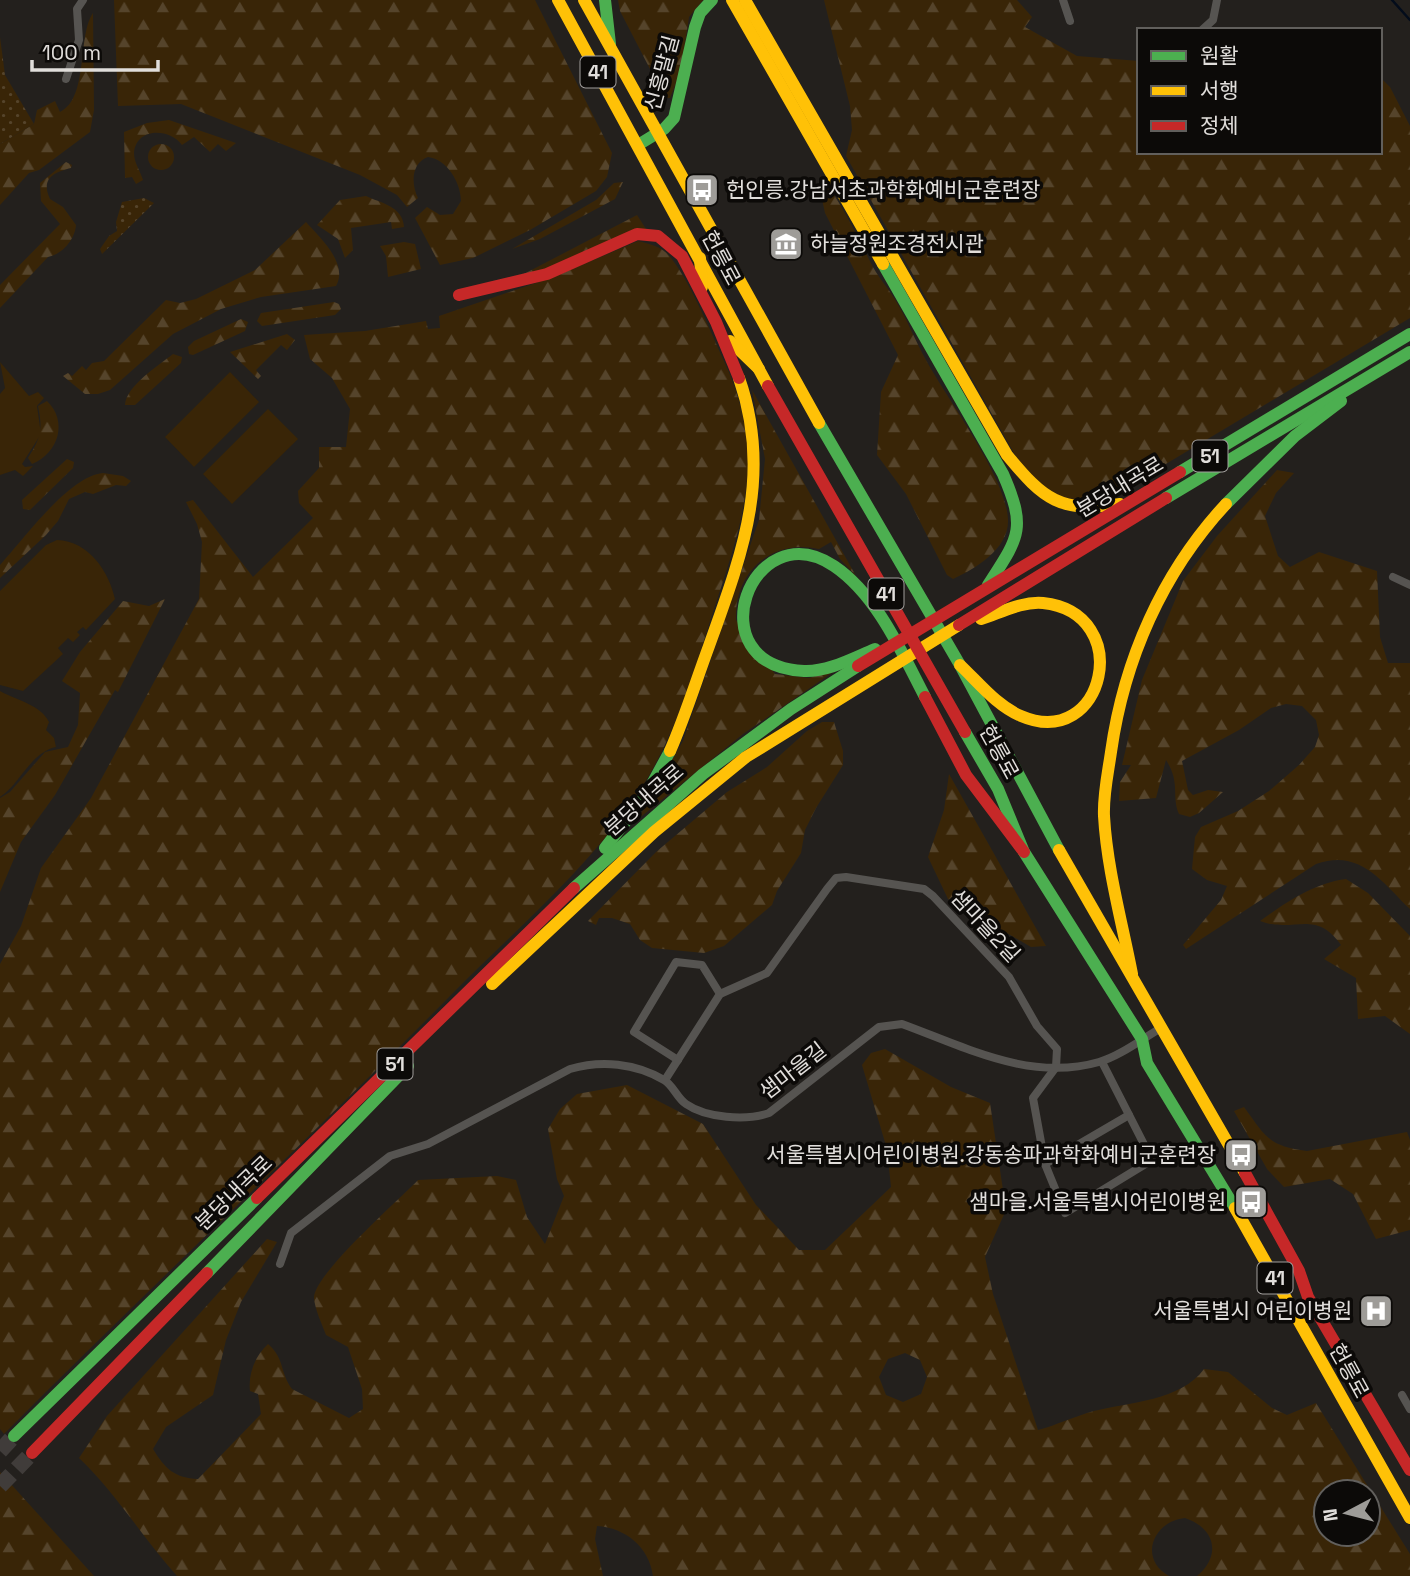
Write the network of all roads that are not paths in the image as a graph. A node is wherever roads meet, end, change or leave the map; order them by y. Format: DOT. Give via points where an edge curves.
graph roads {
  1 [pos="83,0"];
  2 [pos="558,0"];
  3 [pos="584,0"];
  4 [pos="605,0"];
  5 [pos="712,0"];
  6 [pos="732,0"];
  7 [pos="745,0"];
  8 [pos="1063,0"];
  9 [pos="1216,0"];
  10 [pos="1070,21"];
  11 [pos="1204,28"];
  12 [pos="610,44"];
  13 [pos="66,79"];
  14 [pos="659,132"];
  15 [pos="638,145"];
  16 [pos="699,258"];
  17 [pos="895,275"];
  18 [pos="459,295"];
  19 [pos="703,297"];
  20 [pos="1410,334"];
  21 [pos="723,335"];
  22 [pos="1410,353"];
  23 [pos="759,369"];
  24 [pos="1130,502"];
  25 [pos="1393,576"];
  26 [pos="1410,584"];
  27 [pos="986,588"];
  28 [pos="959,627"];
  29 [pos="897,637"];
  30 [pos="960,665"];
  31 [pos="1024,852"];
  32 [pos="570,891"];
  33 [pos="1132,974"];
  34 [pos="720,994"];
  35 [pos="1161,1028"];
  36 [pos="1142,1039"];
  37 [pos="678,1060"];
  38 [pos="1101,1062"];
  39 [pos="1056,1067"];
  40 [pos="665,1080"];
  41 [pos="1129,1115"];
  42 [pos="1045,1164"];
  43 [pos="280,1264"];
  44 [pos="1402,1395"];
  45 [pos="1410,1409"];
  46 [pos="14,1436"];
  47 [pos="32,1453"];
  48 [pos="1410,1470"];
  49 [pos="1410,1518"];
  1 -- 13 [label="street" via="77,9 79,40"];
  2 -- 15 [label="main road, 헌릉로 / 41"];
  3 -- 12 [label="main road, 헌릉로 / 41"];
  4 -- 12 [label="main road"];
  5 -- 14 [label="main road, 신흥말길" via="700,13 689,44 674,118"];
  6 -- 17 [label="main road"];
  7 -- 17 [label="main road"];
  8 -- 10 [label="street"];
  9 -- 11 [label="street" via="1213,20"];
  12 -- 14 [label="main road, 헌릉로 / 41"];
  14 -- 15 [label="main road, 신흥말길"];
  14 -- 30 [label="main road, 헌릉로 / 41"];
  15 -- 16 [label="main road, 헌릉로 / 41"];
  16 -- 19 [label="main road"];
  16 -- 23 [label="main road, 헌릉로 / 41"];
  17 -- 24 [label="main road" via="1007,455 1035,489 1061,507 1084,509"];
  17 -- 27 [label="main road" via="1018,506 1017,539"];
  18 -- 19 [label="main road" via="532,279 632,236 649,234 676,248"];
  19 -- 21 [label="main road"];
  20 -- 24 [label="main road, 분당내곡로 / 51"];
  21 -- 23 [label="main road"];
  21 -- 32 [label="main road" via="739,370 755,440 751,514 688,707 659,774 636,812"];
  22 -- 28 [label="main road, 분당내곡로 / 51" via="1315,406"];
  22 -- 33 [label="main road" via="1266,458 1190,546 1152,612 1127,668 1111,736 1104,817"];
  23 -- 31 [label="main road, 헌릉로 / 41" via="998,789"];
  24 -- 27 [label="main road, 분당내곡로 / 51"];
  25 -- 26 [label="street"];
  27 -- 29 [label="main road, 분당내곡로 / 51"];
  28 -- 30 [label="main road" via="1023,606 1057,604 1082,617 1097,637 1102,662 1098,689 1086,707 1062,720 1034,721 1014,714"];
  28 -- 47 [label="main road, 분당내곡로 / 51" via="800,722 710,784 524,953 347,1127"];
  29 -- 29 [label="main road" via="849,579 820,559 784,557 762,569 747,585 741,605 746,635 760,656 780,668 821,669"];
  29 -- 31 [label="main road" via="967,776"];
  29 -- 32 [label="main road, 분당내곡로 / 51" via="703,774"];
  30 -- 33 [label="main road, 헌릉로 / 41"];
  31 -- 36 [label="main road, 헌릉로 / 41"];
  32 -- 46 [label="main road, 분당내곡로 / 51"];
  33 -- 35 [label="main road, 헌릉로 / 41"];
  34 -- 37 [label="street"];
  34 -- 37 [label="street" via="702,965 676,962 634,1032"];
  34 -- 39 [label="street, 샘마을2길" via="767,973 836,878 924,889 1009,977 1037,1026 1057,1049"];
  35 -- 36 [label="street, 샘마을길"];
  35 -- 48 [label="main road, 헌릉로 / 41" via="1286,1247 1308,1297"];
  36 -- 38 [label="street, 샘마을길"];
  36 -- 49 [label="main road, 헌릉로 / 41" via="1146,1063 1224,1189"];
  37 -- 40 [label="street"];
  38 -- 39 [label="street, 샘마을길"];
  38 -- 41 [label="street"];
  39 -- 40 [label="street, 샘마을길" via="1004,1063 902,1024 891,1024 880,1027 769,1113 757,1117 705,1113 684,1103"];
  39 -- 42 [label="street" via="1033,1098"];
  40 -- 43 [label="street, 샘마을길" via="622,1065 594,1062 570,1069 428,1144 390,1156 291,1233"];
  41 -- 42 [label="street"];
  41 -- 42 [label="street" via="1152,1160 1065,1213"];
  44 -- 45 [label="street"];
}
